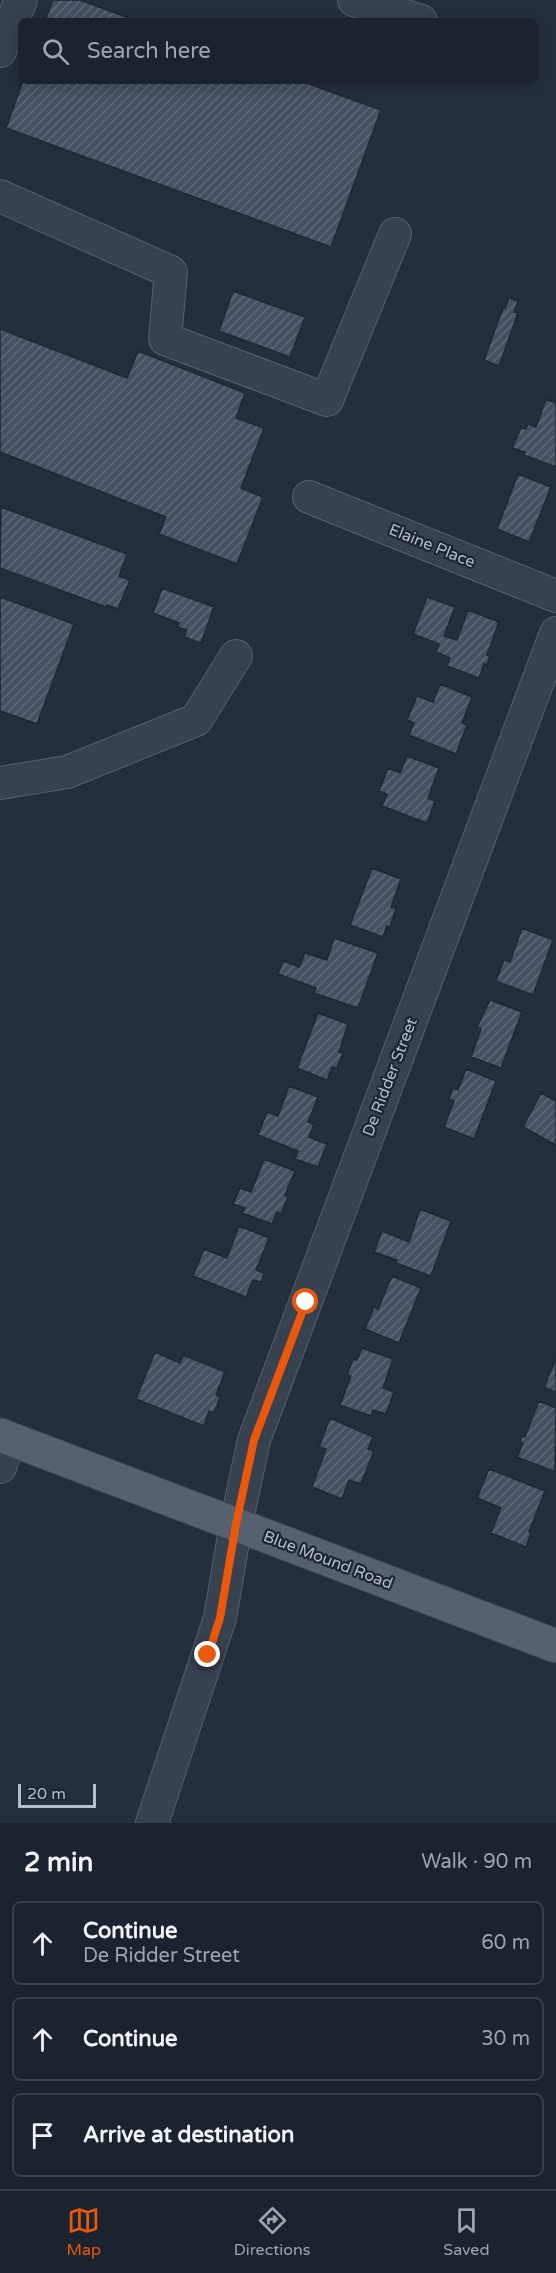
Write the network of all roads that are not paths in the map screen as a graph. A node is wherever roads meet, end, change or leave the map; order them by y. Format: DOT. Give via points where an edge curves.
graph roads {
  1 [pos="21,0"];
  2 [pos="354,0"];
  3 [pos="411,18"];
  4 [pos="0,51"];
  5 [pos="0,196"];
  6 [pos="395,234"];
  7 [pos="309,497"];
  8 [pos="556,596"];
  9 [pos="556,633"];
  10 [pos="236,656"];
  11 [pos="0,783"];
  12 [pos="3,1447"];
  13 [pos="236,1524"];
  14 [pos="555,1642"];
  15 [pos="152,1823"];
  1 -- 4 [label="street"];
  2 -- 3 [label="street"];
  5 -- 6 [label="street" via="171,272 165,339 327,400"];
  7 -- 8 [label="street, Elaine Place"];
  9 -- 13 [label="street, De Ridder Street" via="254,1440"];
  10 -- 11 [label="street" via="196,720 67,772"];
  12 -- 13 [label="main road, Blue Mound Road"];
  13 -- 14 [label="main road, Blue Mound Road"];
  13 -- 15 [label="street, De Ridder Street" via="220,1618"];
}
